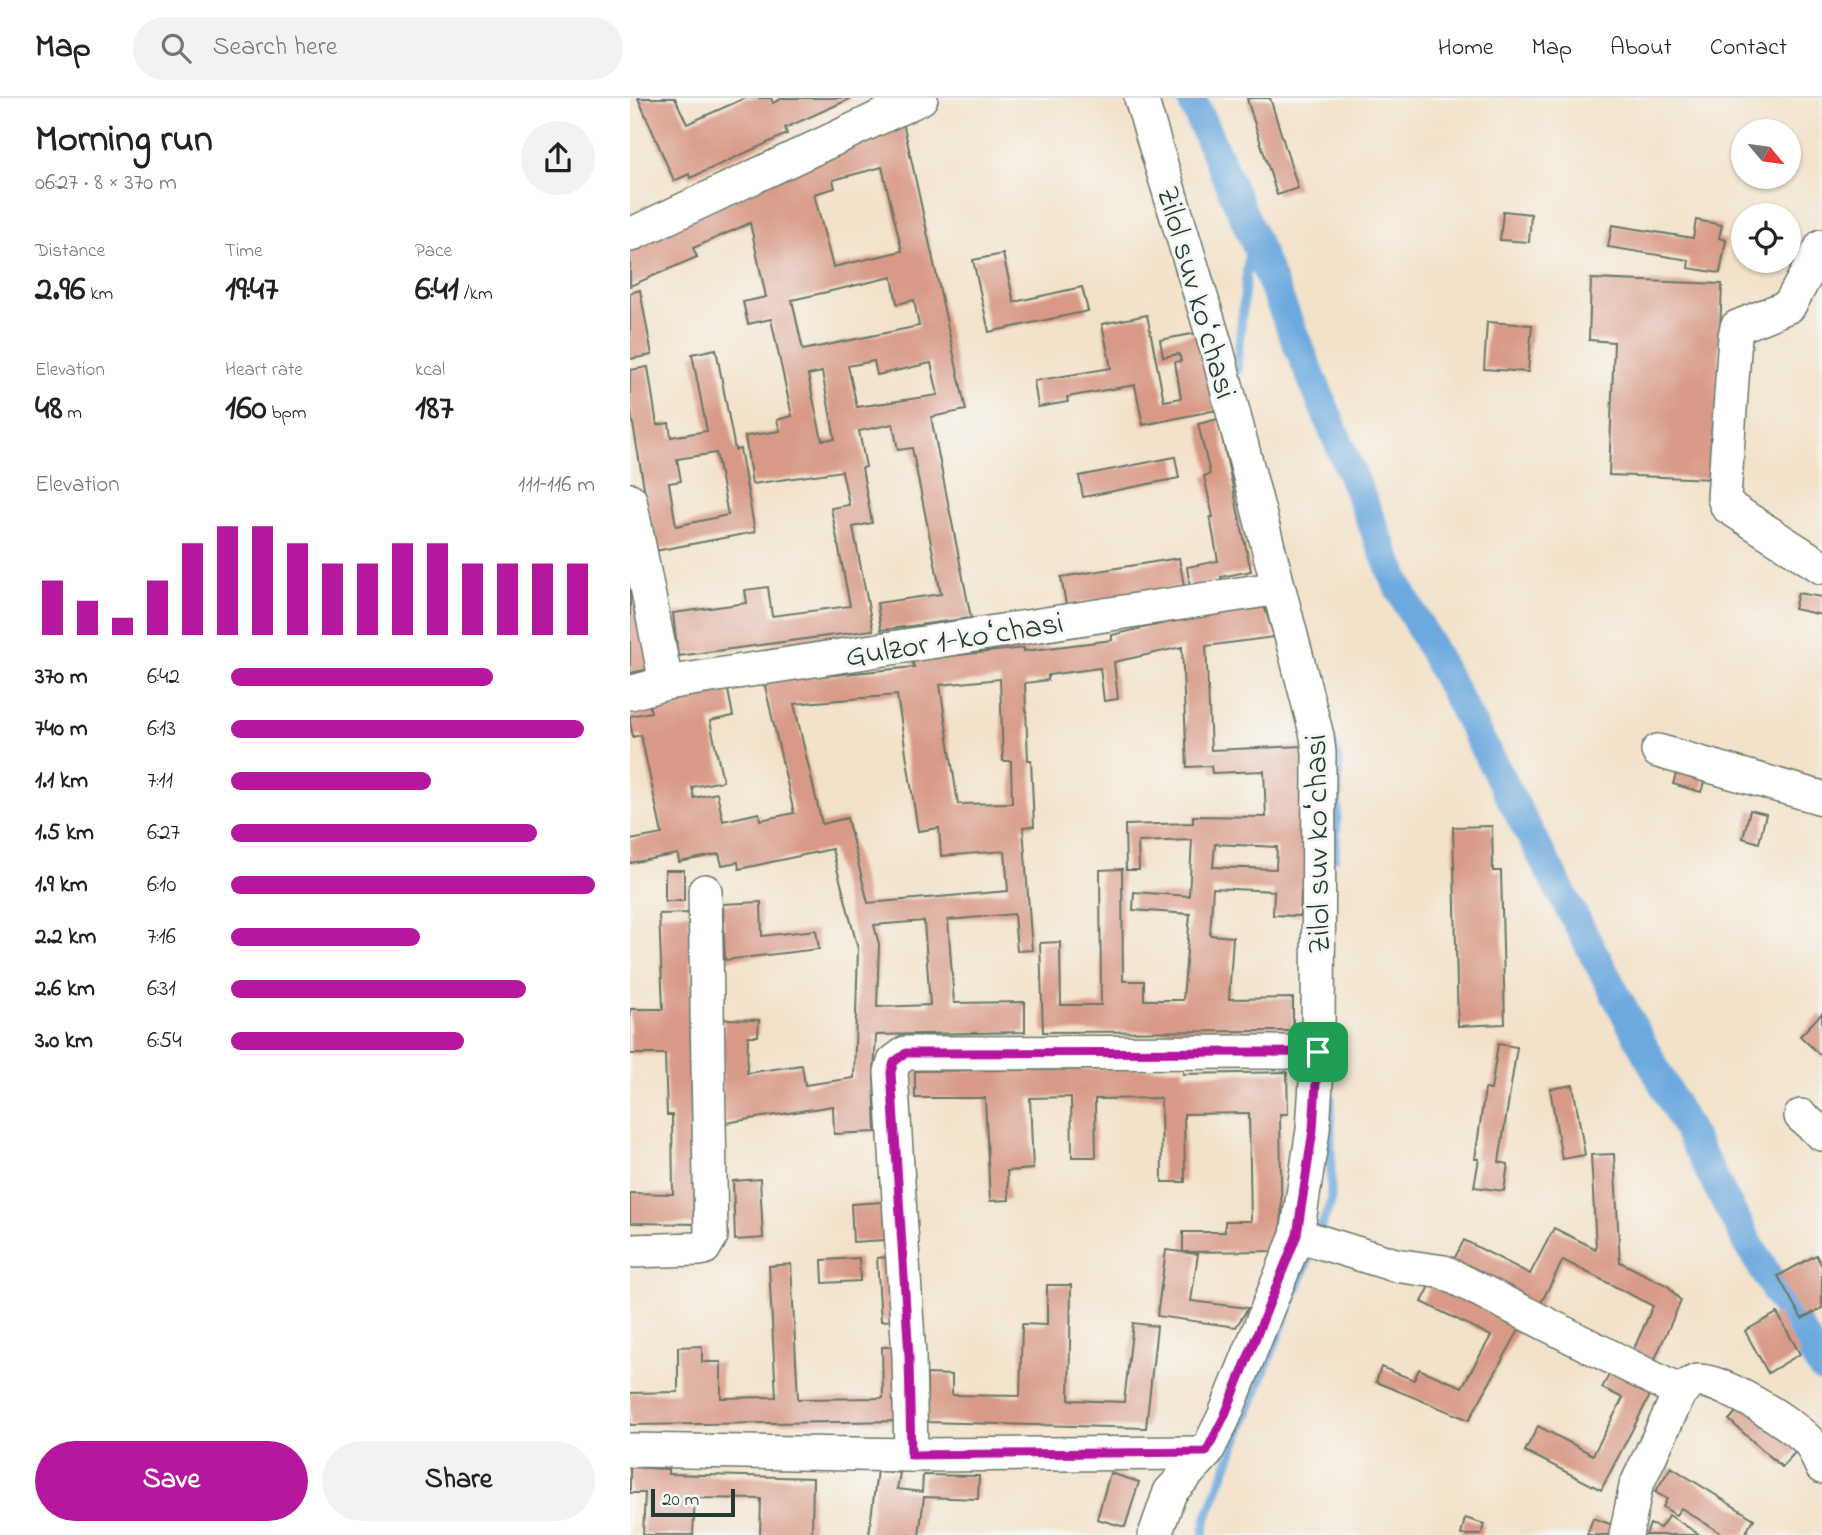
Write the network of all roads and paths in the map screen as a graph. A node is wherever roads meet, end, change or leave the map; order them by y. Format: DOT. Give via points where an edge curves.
graph roads {
  1 [pos="920,98"];
  2 [pos="1141,98"];
  3 [pos="630,235"];
  4 [pos="1822,246"];
  5 [pos="630,500"];
  6 [pos="1822,567"];
  7 [pos="1278,588"];
  8 [pos="666,683"];
  9 [pos="630,693"];
  10 [pos="1658,751"];
  11 [pos="1822,798"];
  12 [pos="705,891"];
  13 [pos="1318,1052"];
  14 [pos="1309,1239"];
  15 [pos="630,1251"];
  16 [pos="1680,1392"];
  17 [pos="630,1450"];
  18 [pos="1206,1452"];
  19 [pos="911,1455"];
  20 [pos="1822,1467"];
  21 [pos="1155,1535"];
  22 [pos="1626,1535"];
  1 -- 3 [label="street"];
  2 -- 7 [label="street, Zilol suv koʻchasi" via="1217,349"];
  4 -- 6 [label="street" via="1789,306 1737,327 1724,498 1727,506"];
  5 -- 8 [label="street"];
  7 -- 8 [label="street, Gulzor 1-koʻchasi"];
  7 -- 13 [label="street, Zilol suv koʻchasi" via="1319,753"];
  8 -- 9 [label="street, Gulzor 1-koʻchasi"];
  10 -- 11 [label="street"];
  12 -- 15 [label="street" via="711,1236 699,1249"];
  13 -- 14 [label="street, Zilol suv koʻchasi"];
  13 -- 19 [label="street" via="906,1053 894,1062"];
  14 -- 16 [label="street" via="1395,1265 1444,1272"];
  14 -- 18 [label="street, Zilol suv koʻchasi"];
  16 -- 20 [label="street" via="1694,1382 1707,1381 1747,1399 1787,1422 1810,1443"];
  16 -- 22 [label="street" via="1636,1486"];
  17 -- 19 [label="street"];
  18 -- 19 [label="street"];
  18 -- 21 [label="street, Zilol suv koʻchasi" via="1170,1492"];
}
